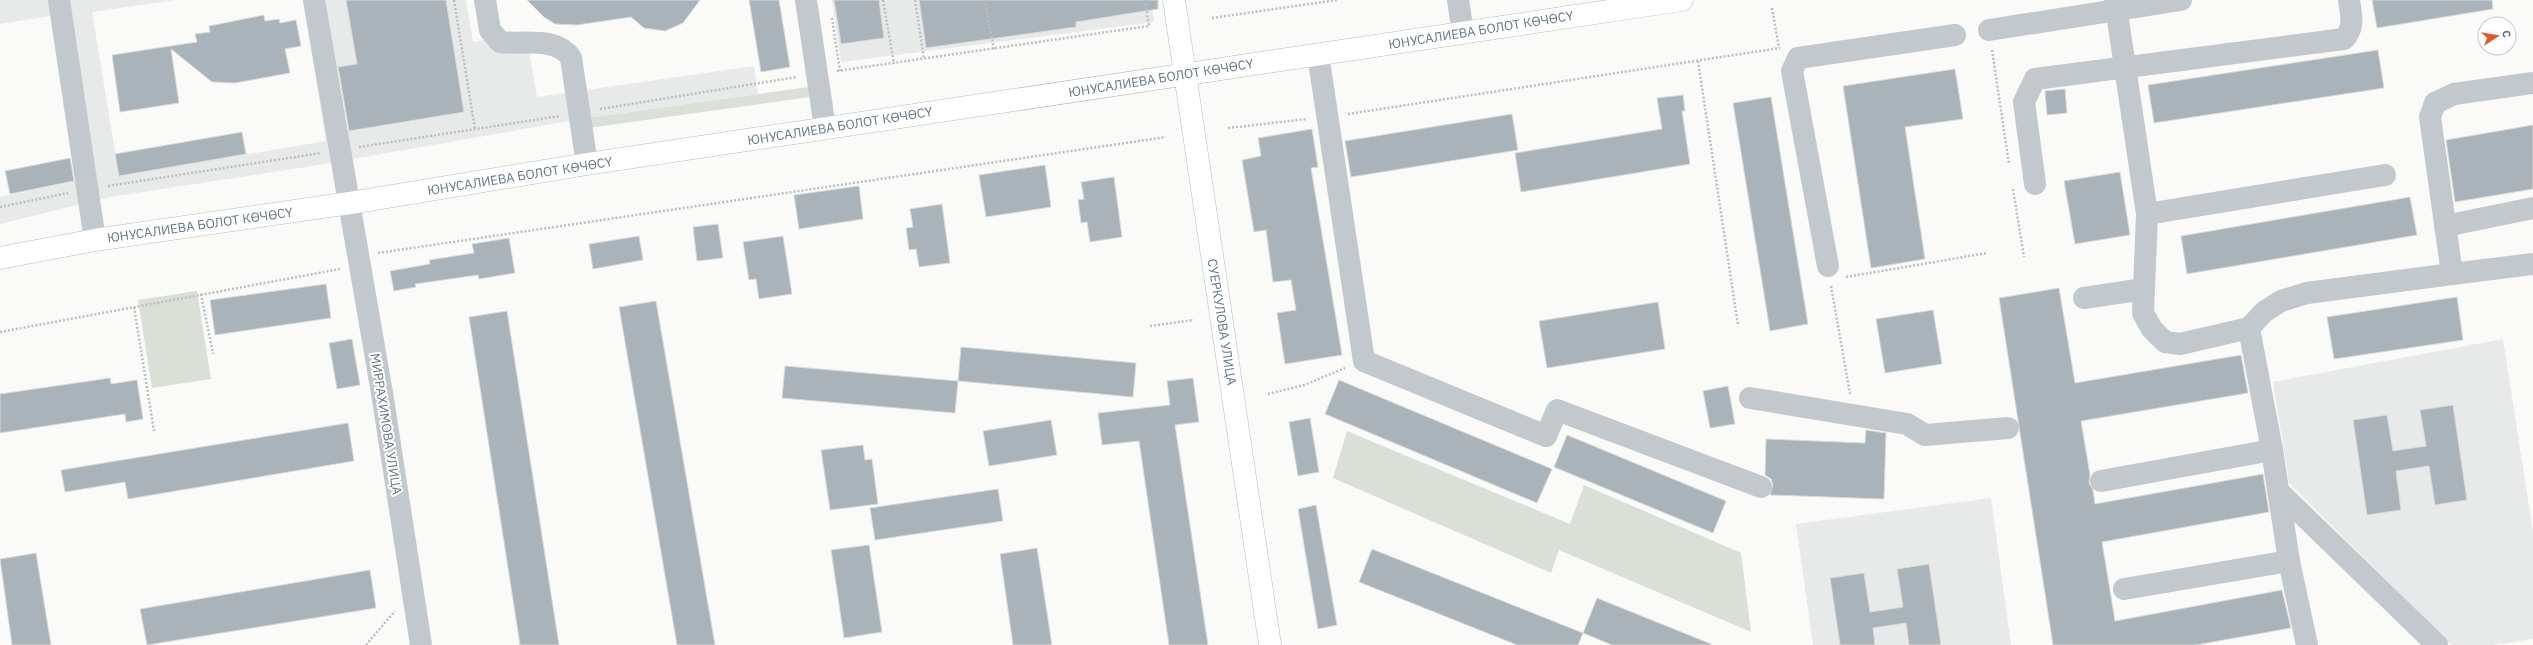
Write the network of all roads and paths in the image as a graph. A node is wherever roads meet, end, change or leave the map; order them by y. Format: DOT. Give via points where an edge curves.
graph roads {
  1 [pos="59,0"];
  2 [pos="314,0"];
  3 [pos="454,0"];
  4 [pos="485,0"];
  5 [pos="806,0"];
  6 [pos="883,0"];
  7 [pos="915,0"];
  8 [pos="985,0"];
  9 [pos="1145,0"];
  10 [pos="1174,0"];
  11 [pos="1336,0"];
  12 [pos="1458,0"];
  13 [pos="1682,0"];
  14 [pos="2182,0"];
  15 [pos="2349,0"];
  16 [pos="2116,5"];
  17 [pos="1599,6"];
  18 [pos="1772,8"];
  19 [pos="831,16"];
  20 [pos="1212,18"];
  21 [pos="1149,26"];
  22 [pos="1989,30"];
  23 [pos="1463,33"];
  24 [pos="1955,36"];
  25 [pos="1787,47"];
  26 [pos="1779,48"];
  27 [pos="994,50"];
  28 [pos="1318,54"];
  29 [pos="924,59"];
  30 [pos="1698,61"];
  31 [pos="894,64"];
  32 [pos="2125,67"];
  33 [pos="840,71"];
  34 [pos="1186,74"];
  35 [pos="2533,83"];
  36 [pos="1327,117"];
  37 [pos="825,128"];
  38 [pos="1228,128"];
  39 [pos="475,129"];
  40 [pos="1166,137"];
  41 [pos="587,164"];
  42 [pos="2010,172"];
  43 [pos="2385,176"];
  44 [pos="2036,184"];
  45 [pos="2013,187"];
  46 [pos="350,203"];
  47 [pos="2533,208"];
  48 [pos="2147,214"];
  49 [pos="2445,226"];
  50 [pos="95,240"];
  51 [pos="1987,253"];
  52 [pos="2024,257"];
  53 [pos="0,258"];
  54 [pos="2533,264"];
  55 [pos="360,265"];
  56 [pos="1829,273"];
  57 [pos="2452,274"];
  58 [pos="2144,289"];
  59 [pos="201,294"];
  60 [pos="2084,298"];
  61 [pos="134,307"];
  62 [pos="1194,320"];
  63 [pos="1738,325"];
  64 [pos="1150,326"];
  65 [pos="2249,328"];
  66 [pos="0,332"];
  67 [pos="213,354"];
  68 [pos="1364,361"];
  69 [pos="1268,394"];
  70 [pos="1750,398"];
  71 [pos="1853,415"];
  72 [pos="2008,428"];
  73 [pos="154,431"];
  74 [pos="2272,450"];
  75 [pos="2101,481"];
  76 [pos="1761,487"];
  77 [pos="2278,491"];
  78 [pos="2289,561"];
  79 [pos="2124,590"];
  80 [pos="396,609"];
  81 [pos="366,645"];
  82 [pos="421,645"];
  83 [pos="1270,645"];
  84 [pos="2307,645"];
  85 [pos="2437,645"];
  1 -- 50 [label="street"];
  2 -- 46 [label="street, МИРРАХИМОВА УЛИЦА"];
  3 -- 39 [label="path"];
  4 -- 41 [label="street" via="490,30 500,42 554,44 565,48 571,58"];
  5 -- 37 [label="street"];
  6 -- 31 [label="path"];
  7 -- 29 [label="path"];
  8 -- 27 [label="path"];
  9 -- 21 [label="path"];
  10 -- 34 [label="main road, СУЕРКУЛОВА УЛИЦА"];
  11 -- 20 [label="path"];
  12 -- 23 [label="street"];
  13 -- 17 [label="main road, ЮНУСАЛИЕВА БОЛОТ КӨЧӨСҮ"];
  14 -- 16 [label="street"];
  15 -- 32 [label="street" via="2352,23 2350,32 2344,39"];
  16 -- 22 [label="street"];
  16 -- 32 [label="street"];
  17 -- 23 [label="main road, ЮНУСАЛИЕВА БОЛОТ КӨЧӨСҮ"];
  18 -- 26 [label="path"];
  19 -- 33 [label="path"];
  22 -- 42 [label="path"];
  23 -- 28 [label="main road, ЮНУСАЛИЕВА БОЛОТ КӨЧӨСҮ"];
  24 -- 56 [label="street" via="1798,58 1794,64 1792,71"];
  25 -- 26 [label="path"];
  26 -- 30 [label="path"];
  28 -- 34 [label="main road, ЮНУСАЛИЕВА БОЛОТ КӨЧӨСҮ"];
  28 -- 36 [label="street"];
  30 -- 36 [label="path"];
  30 -- 63 [label="path"];
  32 -- 44 [label="street" via="2035,79 2024,102"];
  32 -- 48 [label="street"];
  34 -- 37 [label="main road, ЮНУСАЛИЕВА БОЛОТ КӨЧӨСҮ"];
  34 -- 83 [label="main road, СУЕРКУЛОВА УЛИЦА"];
  35 -- 49 [label="street" via="2454,94 2435,103 2430,117"];
  36 -- 38 [label="path"];
  36 -- 68 [label="street"];
  37 -- 41 [label="main road, ЮНУСАЛИЕВА БОЛОТ КӨЧӨСҮ"];
  40 -- 55 [label="path" via="377,253"];
  41 -- 46 [label="main road, ЮНУСАЛИЕВА БОЛОТ КӨЧӨСҮ"];
  43 -- 48 [label="street"];
  45 -- 52 [label="path"];
  46 -- 50 [label="main road, ЮНУСАЛИЕВА БОЛОТ КӨЧӨСҮ"];
  46 -- 55 [label="street, МИРРАХИМОВА УЛИЦА"];
  47 -- 49 [label="street"];
  48 -- 58 [label="street"];
  49 -- 57 [label="street"];
  50 -- 53 [label="main road, ЮНУСАЛИЕВА БОЛОТ КӨЧӨСҮ"];
  51 -- 56 [label="path"];
  54 -- 57 [label="street"];
  55 -- 59 [label="path"];
  55 -- 82 [label="street, МИРРАХИМОВА УЛИЦА"];
  56 -- 71 [label="path"];
  57 -- 65 [label="street" via="2307,293 2281,301 2264,312"];
  58 -- 60 [label="street"];
  58 -- 65 [label="street" via="2143,313 2152,329 2165,342 2180,344"];
  59 -- 61 [label="path"];
  59 -- 67 [label="path"];
  61 -- 66 [label="path"];
  61 -- 73 [label="path"];
  62 -- 64 [label="path"];
  65 -- 74 [label="street"];
  68 -- 69 [label="path" via="1304,385"];
  68 -- 76 [label="street" via="1546,436 1557,410"];
  70 -- 71 [label="street"];
  71 -- 72 [label="street" via="1907,424 1925,435"];
  74 -- 75 [label="street"];
  74 -- 77 [label="street"];
  77 -- 78 [label="street"];
  77 -- 85 [label="street"];
  78 -- 79 [label="street"];
  78 -- 84 [label="street"];
  80 -- 81 [label="path"];
}
